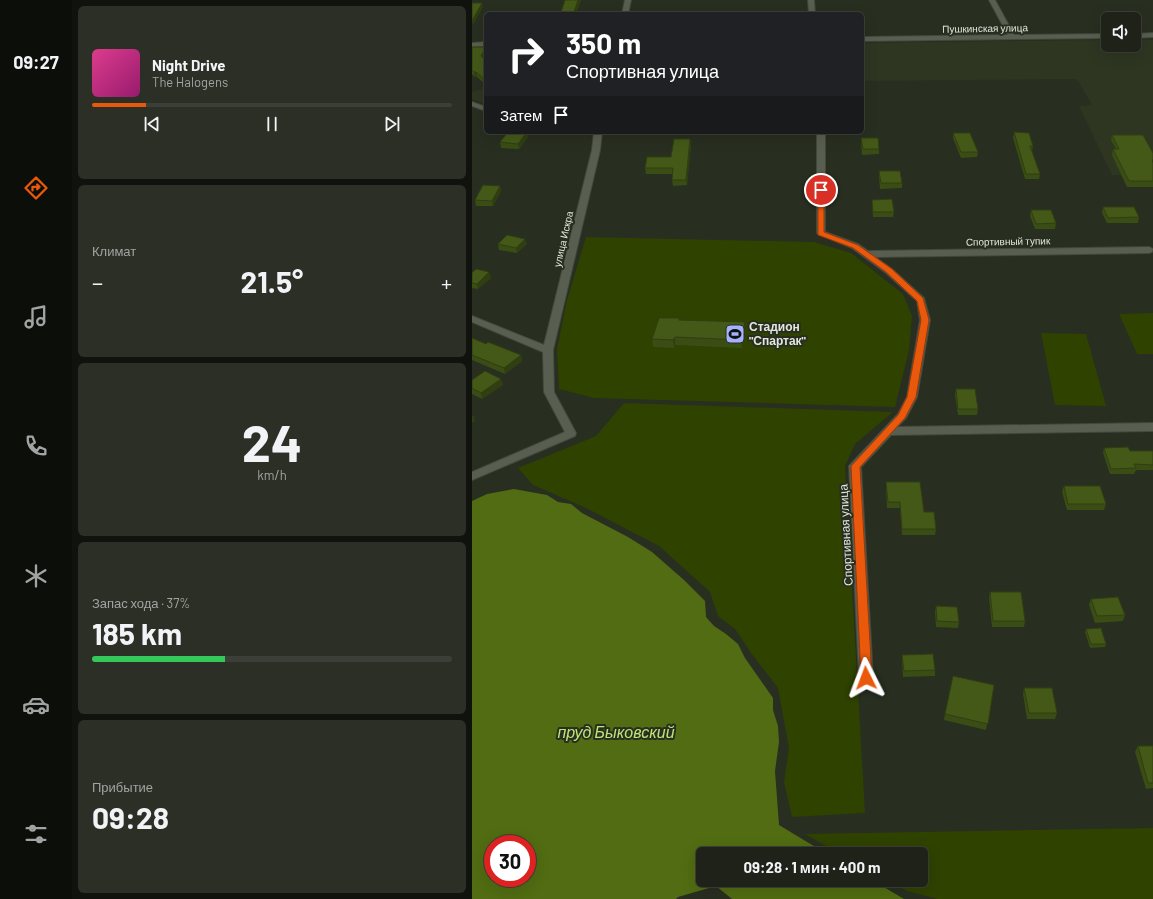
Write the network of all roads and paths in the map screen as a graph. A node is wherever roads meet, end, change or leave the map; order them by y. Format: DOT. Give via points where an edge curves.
graph roads {
  1 [pos="628,0"];
  2 [pos="811,0"];
  3 [pos="992,0"];
  4 [pos="625,12"];
  5 [pos="812,12"];
  6 [pos="1153,35"];
  7 [pos="1101,36"];
  8 [pos="1141,36"];
  9 [pos="1012,37"];
  10 [pos="864,38"];
  11 [pos="484,44"];
  12 [pos="472,45"];
  13 [pos="472,104"];
  14 [pos="484,108"];
  15 [pos="598,134"];
  16 [pos="821,134"];
  17 [pos="1149,250"];
  18 [pos="867,254"];
  19 [pos="472,319"];
  20 [pos="548,350"];
  21 [pos="1153,427"];
  22 [pos="888,431"];
  23 [pos="472,476"];
  24 [pos="866,678"];
  1 -- 4 [label="street"];
  2 -- 5 [label="street"];
  3 -- 9 [label="street"];
  6 -- 8 [label="street"];
  7 -- 9 [label="street, Пушкинская улица"];
  9 -- 10 [label="street, Пушкинская улица"];
  11 -- 12 [label="street"];
  13 -- 14 [label="street"];
  15 -- 20 [label="street, улица Искра"];
  16 -- 18 [label="street, Спортивная улица" via="821,233 855,246"];
  17 -- 18 [label="street, Спортивный тупик"];
  18 -- 22 [label="street, Спортивная улица" via="921,300 925,320 912,397 902,416"];
  19 -- 20 [label="street"];
  20 -- 23 [label="street, улица Искра" via="549,392 572,433"];
  21 -- 22 [label="street"];
  22 -- 24 [label="street, Спортивная улица" via="855,466"];
}
